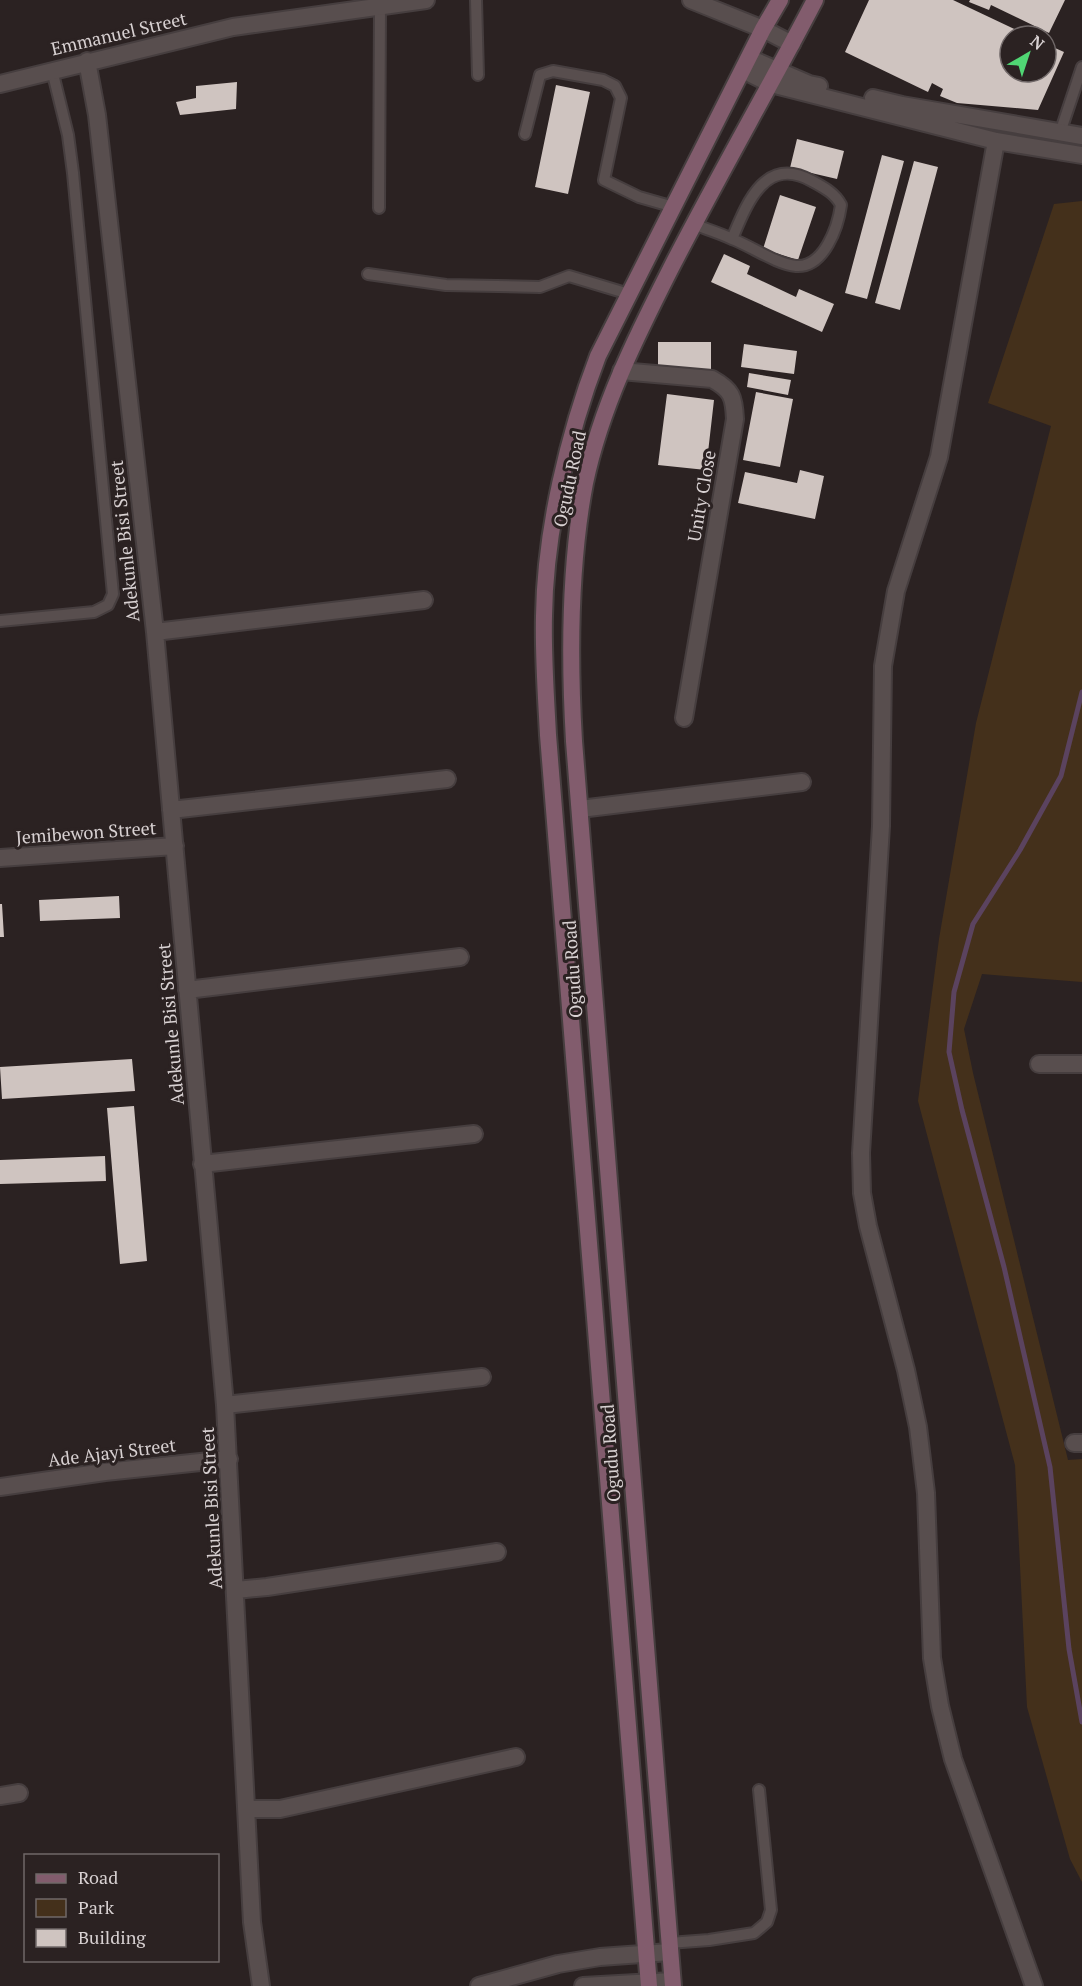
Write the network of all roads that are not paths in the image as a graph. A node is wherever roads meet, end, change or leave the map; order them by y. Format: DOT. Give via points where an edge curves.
graph roads {
  1 [pos="426,0"];
  2 [pos="476,0"];
  3 [pos="691,0"];
  4 [pos="780,0"];
  5 [pos="815,0"];
  6 [pos="380,7"];
  7 [pos="763,29"];
  8 [pos="792,44"];
  9 [pos="87,61"];
  10 [pos="746,64"];
  11 [pos="1082,67"];
  12 [pos="52,70"];
  13 [pos="478,75"];
  14 [pos="774,78"];
  15 [pos="0,84"];
  16 [pos="1060,133"];
  17 [pos="525,134"];
  18 [pos="1082,136"];
  19 [pos="996,141"];
  20 [pos="1082,155"];
  21 [pos="674,207"];
  22 [pos="379,208"];
  23 [pos="693,224"];
  24 [pos="732,238"];
  25 [pos="368,274"];
  26 [pos="628,294"];
  27 [pos="621,371"];
  28 [pos="424,600"];
  29 [pos="0,621"];
  30 [pos="156,632"];
  31 [pos="684,718"];
  32 [pos="447,779"];
  33 [pos="802,782"];
  34 [pos="580,809"];
  35 [pos="171,810"];
  36 [pos="174,846"];
  37 [pos="0,858"];
  38 [pos="591,946"];
  39 [pos="565,947"];
  40 [pos="460,957"];
  41 [pos="187,990"];
  42 [pos="1039,1064"];
  43 [pos="1082,1065"];
  44 [pos="474,1134"];
  45 [pos="202,1164"];
  46 [pos="482,1377"];
  47 [pos="225,1405"];
  48 [pos="229,1459"];
  49 [pos="0,1487"];
  50 [pos="497,1552"];
  51 [pos="236,1590"];
  52 [pos="516,1757"];
  53 [pos="759,1790"];
  54 [pos="19,1793"];
  55 [pos="0,1796"];
  56 [pos="246,1809"];
  57 [pos="670,1948"];
  58 [pos="647,1953"];
  59 [pos="649,1984"];
  60 [pos="673,1984"];
  61 [pos="261,1986"];
  62 [pos="479,1986"];
  63 [pos="583,1986"];
  64 [pos="1034,1986"];
  1 -- 6 [label="street, Emmanuel Street"];
  2 -- 13 [label="lane"];
  3 -- 7 [label="street"];
  4 -- 7 [label="main road, Ogudu Road"];
  5 -- 8 [label="main road, Ogudu Road"];
  6 -- 9 [label="street, Emmanuel Street" via="233,27"];
  6 -- 22 [label="lane"];
  7 -- 8 [label="street"];
  7 -- 10 [label="main road, Ogudu Road"];
  8 -- 14 [label="main road, Ogudu Road"];
  9 -- 12 [label="street, Emmanuel Street"];
  9 -- 30 [label="street, Adekunle Bisi Street" via="97,115"];
  10 -- 14 [label="street"];
  10 -- 21 [label="main road, Ogudu Road"];
  11 -- 16 [label="lane"];
  12 -- 15 [label="street, Emmanuel Street"];
  12 -- 29 [label="lane" via="73,173 112,594 108,605 94,612"];
  14 -- 16 [label="street"];
  14 -- 19 [label="street"];
  14 -- 23 [label="main road, Ogudu Road"];
  16 -- 18 [label="street"];
  17 -- 21 [label="lane" via="540,75 553,71 603,80 615,86 621,98 604,180"];
  19 -- 20 [label="street"];
  19 -- 64 [label="street" via="939,457 896,591 883,666 881,826 861,1153 868,1226 918,1427 926,1493 932,1658 940,1706 953,1759"];
  21 -- 26 [label="main road, Ogudu Road"];
  23 -- 24 [label="lane"];
  23 -- 27 [label="main road, Ogudu Road"];
  24 -- 24 [label="lane" via="785,264 798,266 824,251 841,205 831,192 806,178 774,176 752,195"];
  25 -- 26 [label="lane" via="446,285 540,286 569,276"];
  26 -- 39 [label="main road, Ogudu Road" via="598,356 573,429 548,570 544,662"];
  27 -- 31 [label="street, Unity Close" via="712,378 731,393 734,403 735,419"];
  27 -- 34 [label="main road, Ogudu Road" via="595,445 577,536 571,688"];
  28 -- 30 [label="street"];
  30 -- 35 [label="street, Adekunle Bisi Street"];
  32 -- 35 [label="street"];
  33 -- 34 [label="street"];
  34 -- 38 [label="main road, Ogudu Road"];
  35 -- 36 [label="street, Adekunle Bisi Street"];
  36 -- 37 [label="street, Jemibewon Street"];
  36 -- 41 [label="street, Adekunle Bisi Street"];
  38 -- 39 [label="main road"];
  38 -- 57 [label="main road, Ogudu Road"];
  39 -- 58 [label="main road, Ogudu Road"];
  40 -- 41 [label="street"];
  41 -- 45 [label="street, Adekunle Bisi Street"];
  42 -- 43 [label="street"];
  44 -- 45 [label="street"];
  45 -- 47 [label="street, Adekunle Bisi Street"];
  46 -- 47 [label="street"];
  47 -- 48 [label="street, Adekunle Bisi Street"];
  48 -- 49 [label="street, Ade Ajayi Street"];
  48 -- 51 [label="street, Adekunle Bisi Street"];
  50 -- 51 [label="street"];
  51 -- 56 [label="street, Adekunle Bisi Street"];
  52 -- 56 [label="street" via="280,1809"];
  53 -- 57 [label="lane" via="771,1910 767,1922 754,1933"];
  54 -- 55 [label="street"];
  56 -- 61 [label="street, Adekunle Bisi Street" via="252,1922"];
  57 -- 58 [label="street"];
  57 -- 60 [label="main road, Ogudu Road"];
  58 -- 59 [label="main road, Ogudu Road"];
  58 -- 62 [label="street" via="558,1964"];
  59 -- 60 [label="street"];
  59 -- 63 [label="street"];
}
